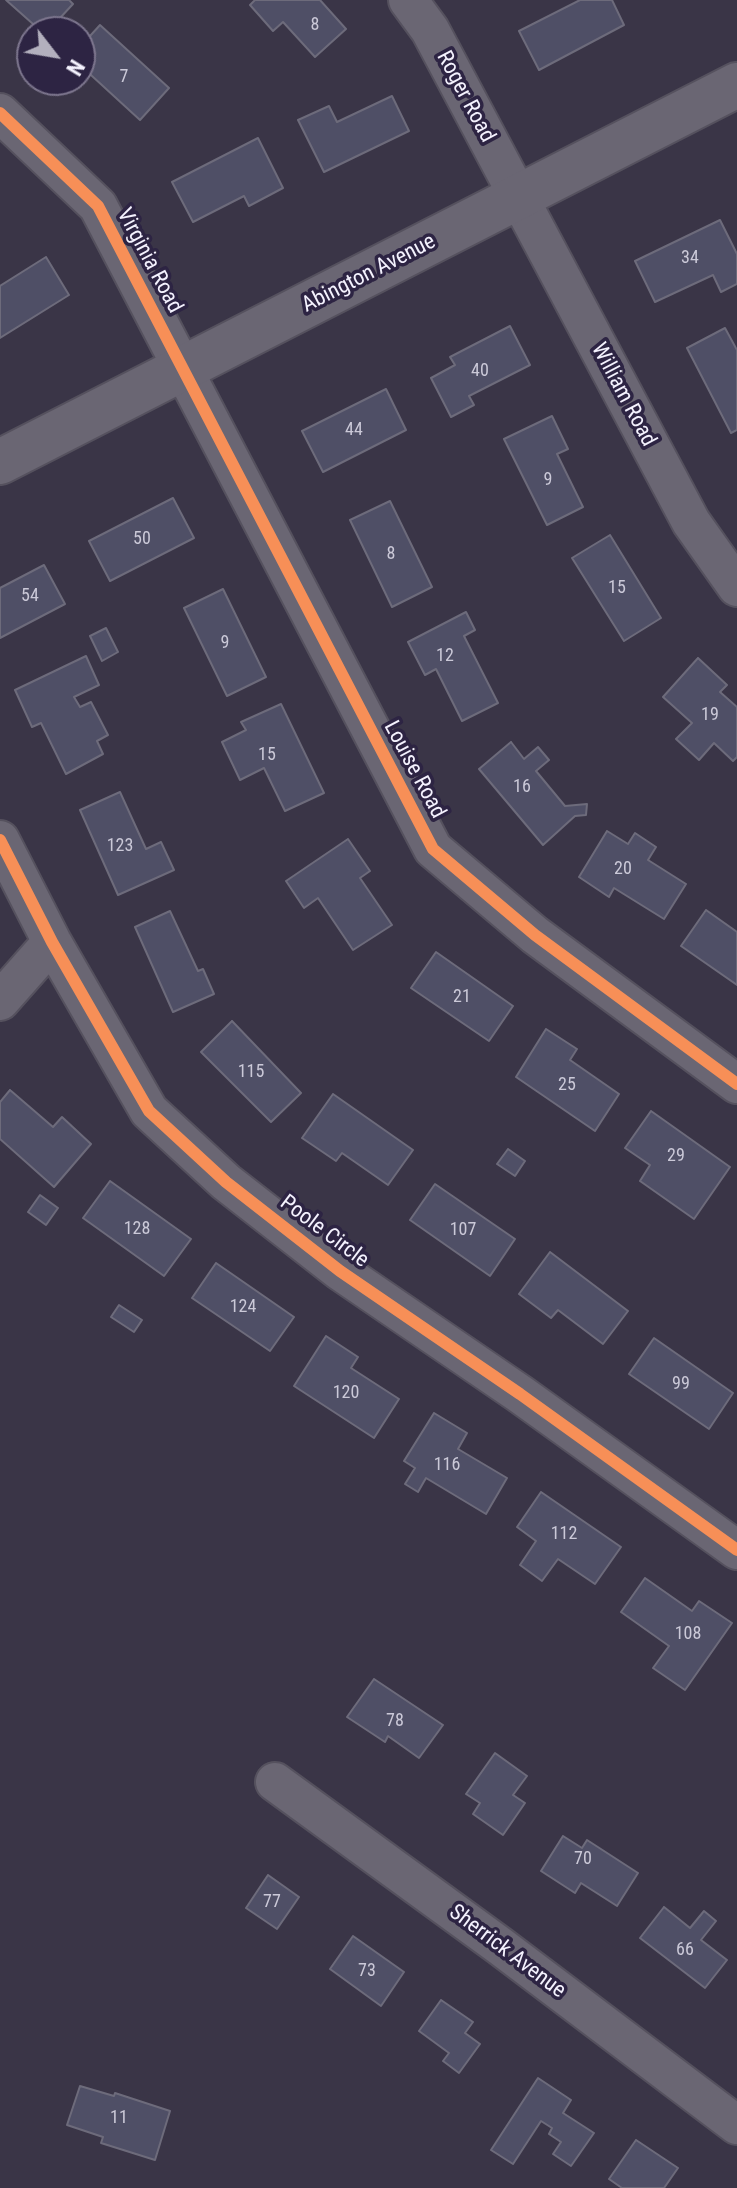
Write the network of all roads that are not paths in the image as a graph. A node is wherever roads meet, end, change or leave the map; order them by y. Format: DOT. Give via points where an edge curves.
graph roads {
  1 [pos="408,0"];
  2 [pos="737,85"];
  3 [pos="0,113"];
  4 [pos="518,197"];
  5 [pos="183,368"];
  6 [pos="0,462"];
  7 [pos="737,587"];
  8 [pos="0,840"];
  9 [pos="52,942"];
  10 [pos="0,1001"];
  11 [pos="737,1084"];
  12 [pos="737,1550"];
  13 [pos="275,1782"];
  14 [pos="737,2125"];
  1 -- 4 [label="street, Roger Road" via="430,30"];
  2 -- 4 [label="main road, Abington Avenue"];
  3 -- 5 [label="street, Virginia Road" via="98,206"];
  4 -- 5 [label="main road, Abington Avenue"];
  4 -- 7 [label="street, William Road" via="691,522"];
  5 -- 6 [label="main road, Abington Avenue"];
  5 -- 11 [label="street, Louise Road" via="433,849 535,935"];
  8 -- 9 [label="street, Poole Circle"];
  9 -- 10 [label="street"];
  9 -- 12 [label="street, Poole Circle" via="149,1111 226,1182 340,1271"];
  13 -- 14 [label="street, Sherrick Avenue"];
}
